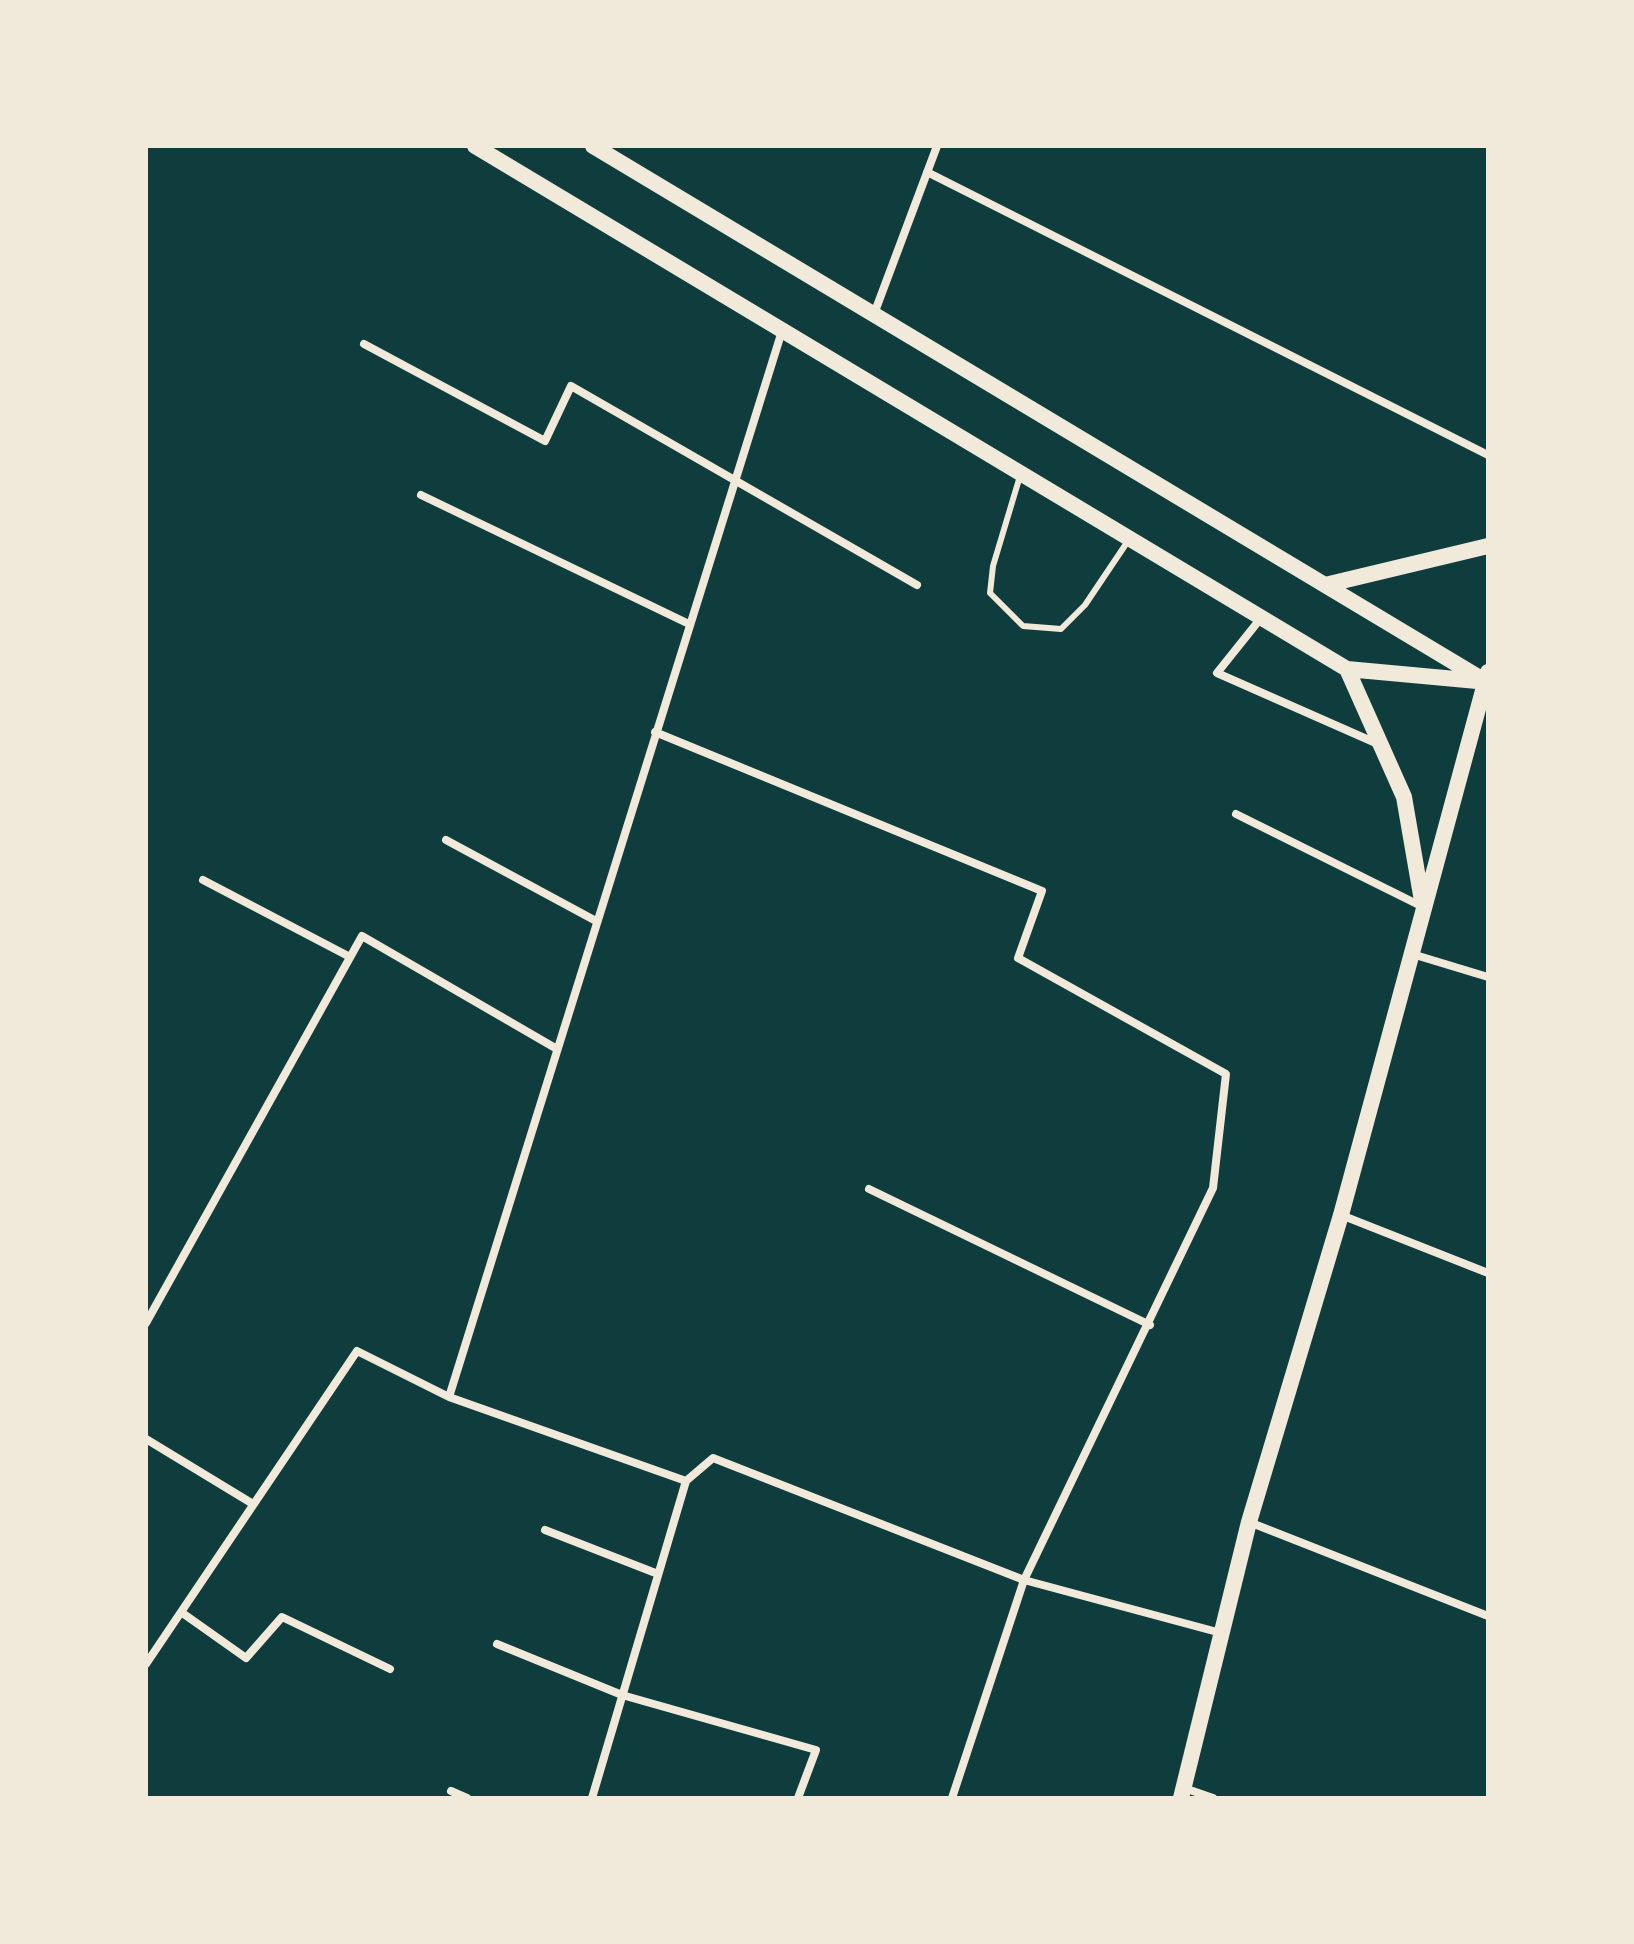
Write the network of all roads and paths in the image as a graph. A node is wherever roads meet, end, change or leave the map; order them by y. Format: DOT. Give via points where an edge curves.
graph roads {
  1 [pos="475,146"];
  2 [pos="593,146"];
  3 [pos="937,146"];
  4 [pos="927,172"];
  5 [pos="874,315"];
  6 [pos="782,330"];
  7 [pos="364,344"];
  8 [pos="1488,455"];
  9 [pos="1021,473"];
  10 [pos="734,480"];
  11 [pos="421,495"];
  12 [pos="1130,538"];
  13 [pos="1488,546"];
  14 [pos="917,585"];
  15 [pos="1325,585"];
  16 [pos="1262,617"];
  17 [pos="689,624"];
  18 [pos="1347,669"];
  19 [pos="1487,678"];
  20 [pos="655,732"];
  21 [pos="1383,746"];
  22 [pos="1236,814"];
  23 [pos="446,840"];
  24 [pos="203,880"];
  25 [pos="1422,907"];
  26 [pos="596,921"];
  27 [pos="1412,953"];
  28 [pos="350,957"];
  29 [pos="1488,977"];
  30 [pos="557,1049"];
  31 [pos="869,1189"];
  32 [pos="1341,1215"];
  33 [pos="1488,1273"];
  34 [pos="146,1323"];
  35 [pos="1150,1325"];
  36 [pos="449,1397"];
  37 [pos="146,1439"];
  38 [pos="686,1481"];
  39 [pos="253,1504"];
  40 [pos="1249,1522"];
  41 [pos="545,1530"];
  42 [pos="658,1574"];
  43 [pos="1024,1580"];
  44 [pos="181,1612"];
  45 [pos="1488,1616"];
  46 [pos="1222,1634"];
  47 [pos="497,1644"];
  48 [pos="146,1664"];
  49 [pos="390,1669"];
  50 [pos="622,1695"];
  51 [pos="451,1791"];
  52 [pos="1183,1793"];
  53 [pos="467,1798"];
  54 [pos="592,1798"];
  55 [pos="798,1798"];
  56 [pos="952,1798"];
  57 [pos="1213,1798"];
  1 -- 6 [label="main road"];
  2 -- 5 [label="main road"];
  3 -- 4 [label="street"];
  4 -- 5 [label="street"];
  4 -- 8 [label="street"];
  5 -- 15 [label="main road"];
  6 -- 9 [label="main road"];
  6 -- 10 [label="street"];
  7 -- 10 [label="street" via="545,441 571,386"];
  9 -- 12 [label="main road"];
  9 -- 12 [label="lane" via="990,593 1023,626 1061,629 1094,593"];
  10 -- 14 [label="street"];
  10 -- 17 [label="street"];
  11 -- 17 [label="street"];
  12 -- 16 [label="main road"];
  13 -- 15 [label="main road"];
  15 -- 19 [label="main road"];
  16 -- 18 [label="main road"];
  16 -- 21 [label="street" via="1217,673"];
  17 -- 20 [label="street"];
  18 -- 19 [label="main road"];
  18 -- 21 [label="main road"];
  19 -- 25 [label="main road"];
  20 -- 26 [label="street"];
  20 -- 35 [label="street" via="1042,891 1018,958 1226,1074 1213,1188"];
  21 -- 25 [label="main road" via="1404,797"];
  22 -- 25 [label="street"];
  23 -- 26 [label="street"];
  24 -- 28 [label="street"];
  25 -- 27 [label="main road"];
  26 -- 30 [label="street"];
  27 -- 29 [label="street"];
  27 -- 32 [label="main road"];
  28 -- 30 [label="street" via="362,936"];
  28 -- 34 [label="street"];
  30 -- 36 [label="street"];
  31 -- 35 [label="street"];
  32 -- 33 [label="street"];
  32 -- 40 [label="main road"];
  35 -- 43 [label="street"];
  36 -- 38 [label="street"];
  36 -- 39 [label="street" via="357,1351"];
  37 -- 39 [label="street"];
  38 -- 42 [label="street"];
  38 -- 43 [label="street" via="713,1458"];
  39 -- 44 [label="street"];
  40 -- 45 [label="street"];
  40 -- 46 [label="main road"];
  41 -- 42 [label="street"];
  42 -- 50 [label="street"];
  43 -- 46 [label="street"];
  43 -- 56 [label="street"];
  44 -- 48 [label="street"];
  44 -- 49 [label="street" via="246,1658 282,1617"];
  46 -- 52 [label="main road"];
  47 -- 50 [label="street"];
  50 -- 54 [label="street"];
  50 -- 55 [label="street" via="816,1750"];
  51 -- 53 [label="street"];
  52 -- 57 [label="street"];
}
